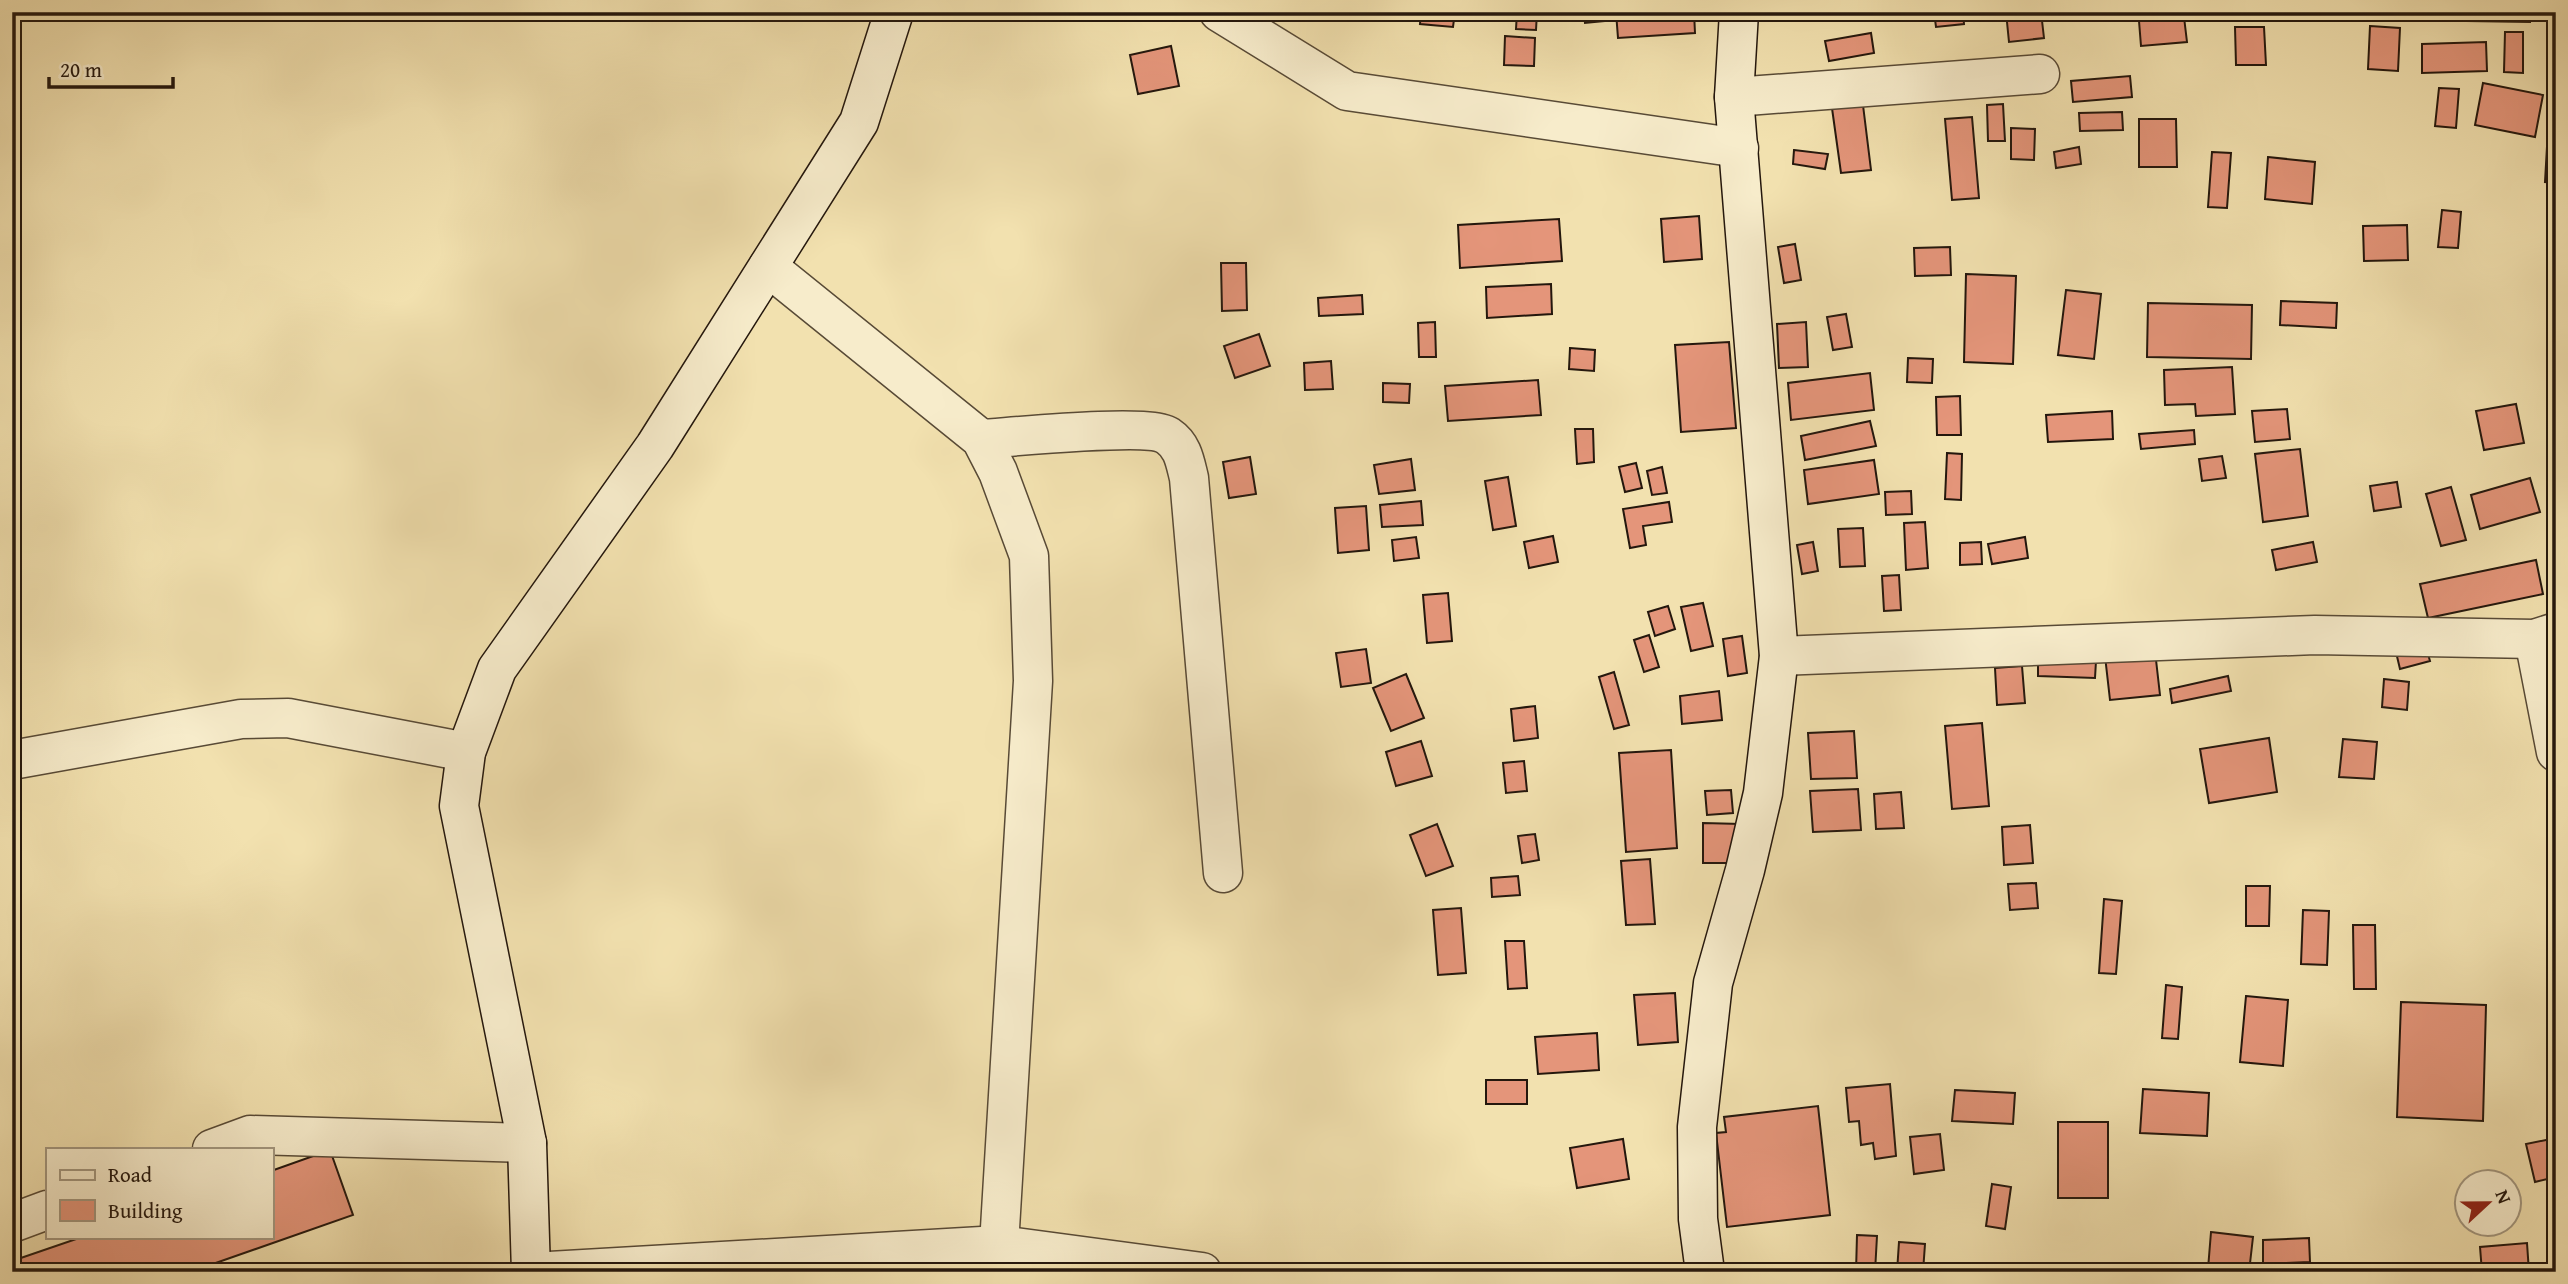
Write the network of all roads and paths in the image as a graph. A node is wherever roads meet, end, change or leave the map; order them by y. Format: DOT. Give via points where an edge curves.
graph roads {
  1 [pos="894,12"];
  2 [pos="1219,12"];
  3 [pos="1739,12"];
  4 [pos="2040,74"];
  5 [pos="1734,97"];
  6 [pos="1740,148"];
  7 [pos="768,267"];
  8 [pos="981,439"];
  9 [pos="2545,636"];
  10 [pos="1779,656"];
  11 [pos="466,752"];
  12 [pos="2556,752"];
  13 [pos="12,760"];
  14 [pos="1223,873"];
  15 [pos="527,1143"];
  16 [pos="215,1148"];
  17 [pos="46,1210"];
  18 [pos="12,1223"];
  19 [pos="1000,1258"];
  20 [pos="531,1272"];
  21 [pos="1202,1272"];
  22 [pos="1705,1272"];
  1 -- 7 [label="street" via="859,122"];
  2 -- 6 [label="street" via="1347,91"];
  3 -- 5 [label="street"];
  4 -- 5 [label="street"];
  5 -- 6 [label="street"];
  6 -- 10 [label="street"];
  7 -- 8 [label="street"];
  7 -- 11 [label="street" via="655,446 498,669"];
  8 -- 14 [label="street" via="1141,430 1167,435 1182,450 1189,478"];
  8 -- 19 [label="street" via="1029,556 1033,681"];
  9 -- 10 [label="street" via="2315,635"];
  9 -- 12 [label="street"];
  10 -- 22 [label="street" via="1763,793 1712,997 1696,1127 1698,1219"];
  11 -- 13 [label="street" via="276,718 241,719"];
  11 -- 15 [label="street" via="459,806"];
  15 -- 16 [label="street" via="250,1135"];
  15 -- 20 [label="street"];
  17 -- 18 [label="street"];
  19 -- 20 [label="street"];
  19 -- 21 [label="street"];
}
